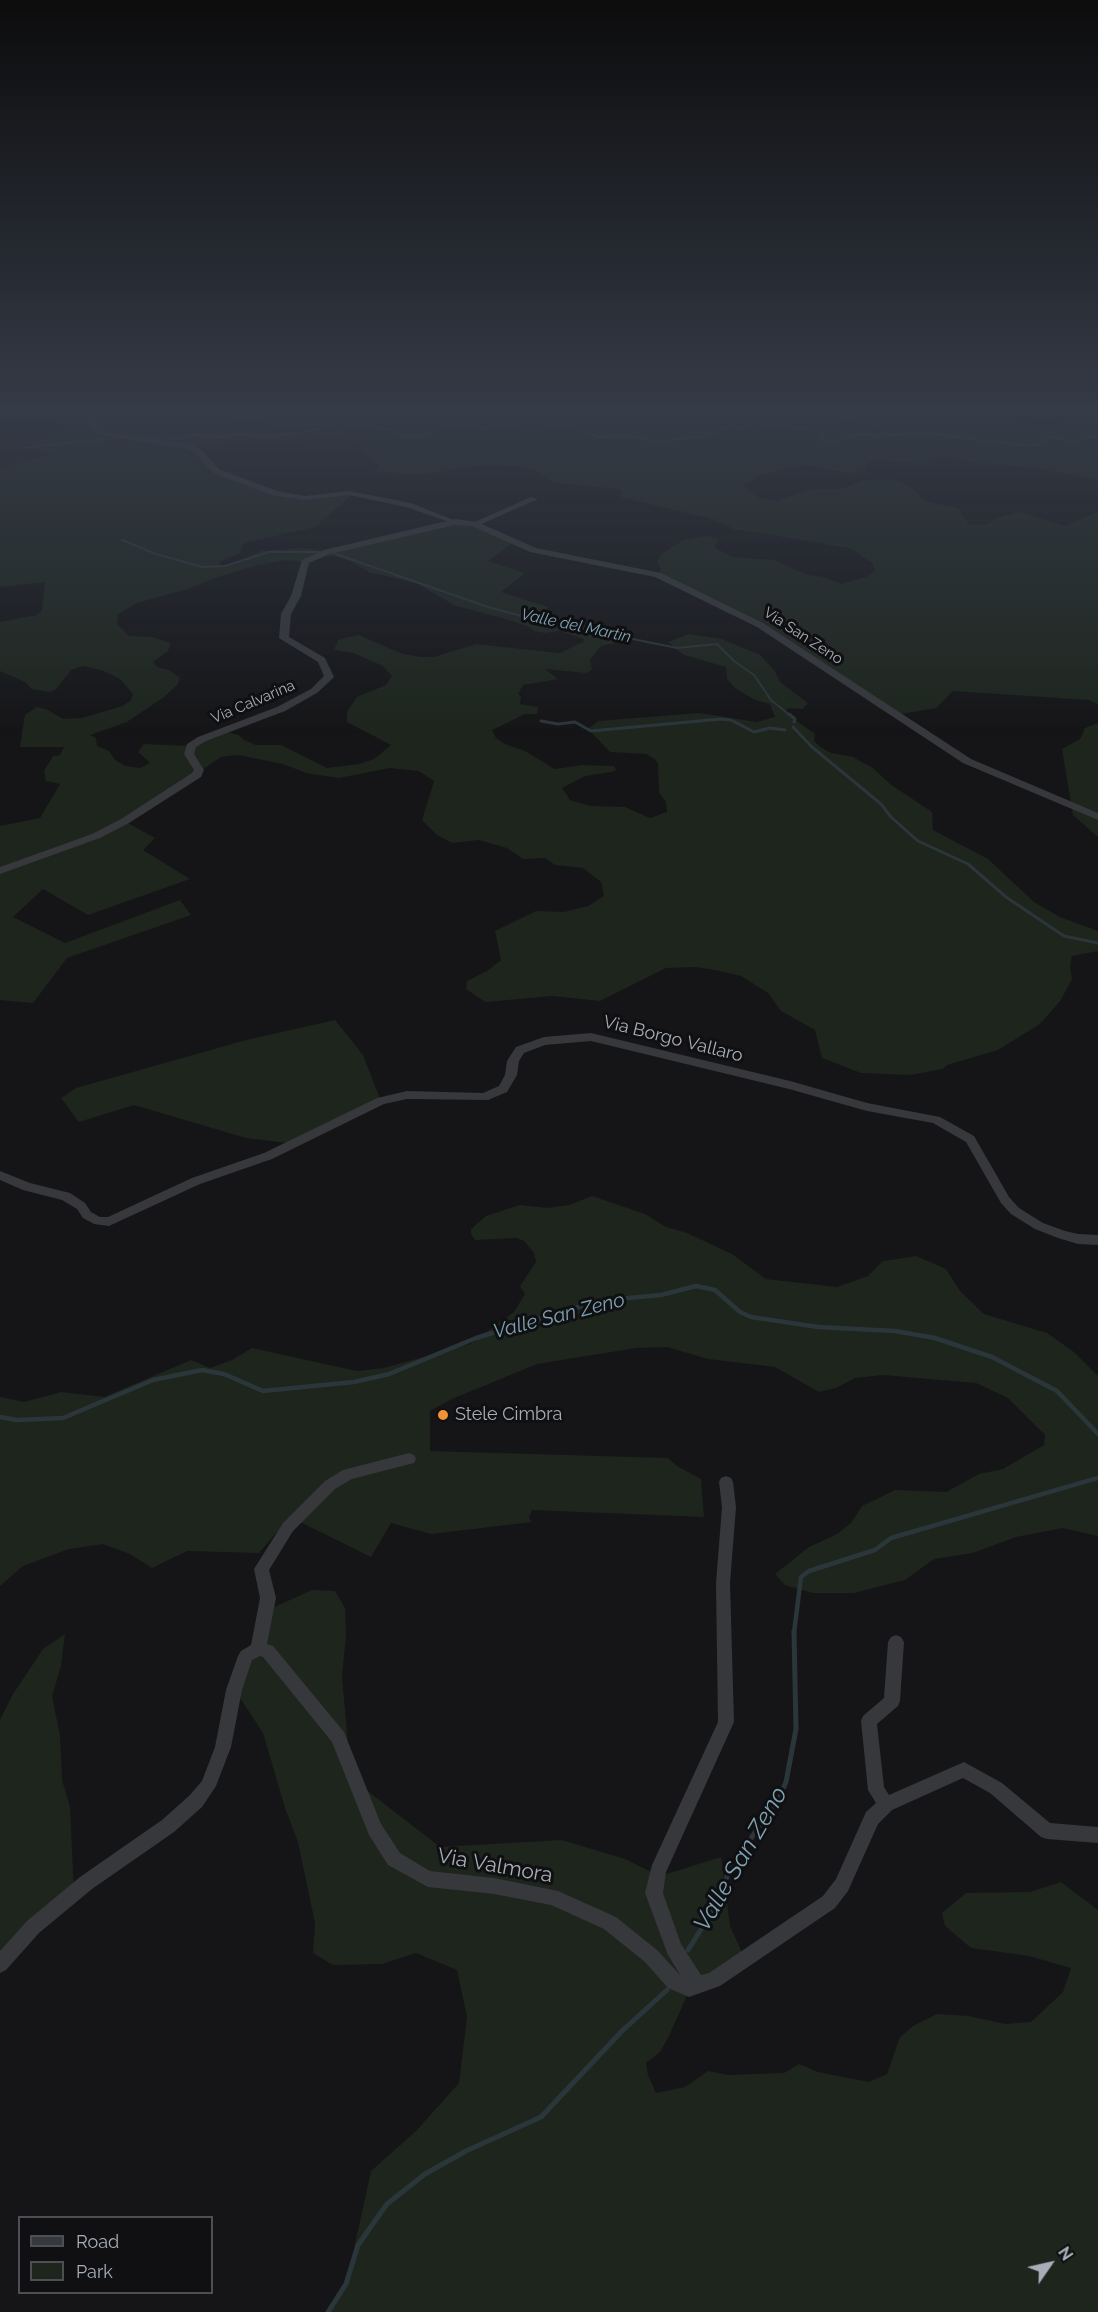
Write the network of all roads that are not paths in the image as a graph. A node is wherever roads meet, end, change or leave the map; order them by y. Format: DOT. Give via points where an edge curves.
graph roads {
  1 [pos="449,520"];
  2 [pos="486,520"];
  3 [pos="455,522"];
  4 [pos="474,525"];
  5 [pos="1098,817"];
  6 [pos="0,871"];
  7 [pos="0,1175"];
  8 [pos="1098,1240"];
  9 [pos="409,1460"];
  10 [pos="726,1482"];
  11 [pos="896,1642"];
  12 [pos="258,1649"];
  13 [pos="886,1804"];
  14 [pos="1098,1835"];
  15 [pos="0,1964"];
  16 [pos="697,1985"];
  1 -- 3 [label="street"];
  2 -- 4 [label="street"];
  3 -- 4 [label="street, Via Calvarina"];
  3 -- 6 [label="street, Via Calvarina" via="327,552 305,562 296,596 286,614 284,638 322,660 329,677 314,691 281,709 191,746 189,754 199,770 197,775 125,822"];
  4 -- 5 [label="street, Via San Zeno" via="543,552 658,575 760,625 967,761"];
  7 -- 8 [label="street, Via Borgo Vallaro" via="66,1196 87,1215 109,1222 196,1181 261,1160 381,1101 407,1095 484,1097 503,1089 520,1050 544,1041 591,1037 867,1107 936,1120 970,1139 1015,1211 1062,1235"];
  9 -- 12 [label="street" via="348,1474 330,1485 288,1527 261,1569 268,1598"];
  10 -- 16 [label="street" via="726,1722 658,1871 654,1893 674,1949"];
  11 -- 13 [label="street" via="892,1701 869,1722 876,1790"];
  12 -- 15 [label="street" via="246,1656 234,1690 223,1747 208,1786 196,1801 33,1927"];
  12 -- 16 [label="street, Via Valmora" via="268,1651 338,1737 375,1829 394,1859 428,1879 552,1897 610,1923 651,1956 674,1982 689,1988"];
  13 -- 14 [label="street" via="964,1770 996,1788 1047,1831"];
  13 -- 16 [label="street" via="872,1818 842,1886 829,1902 714,1980"];
}
